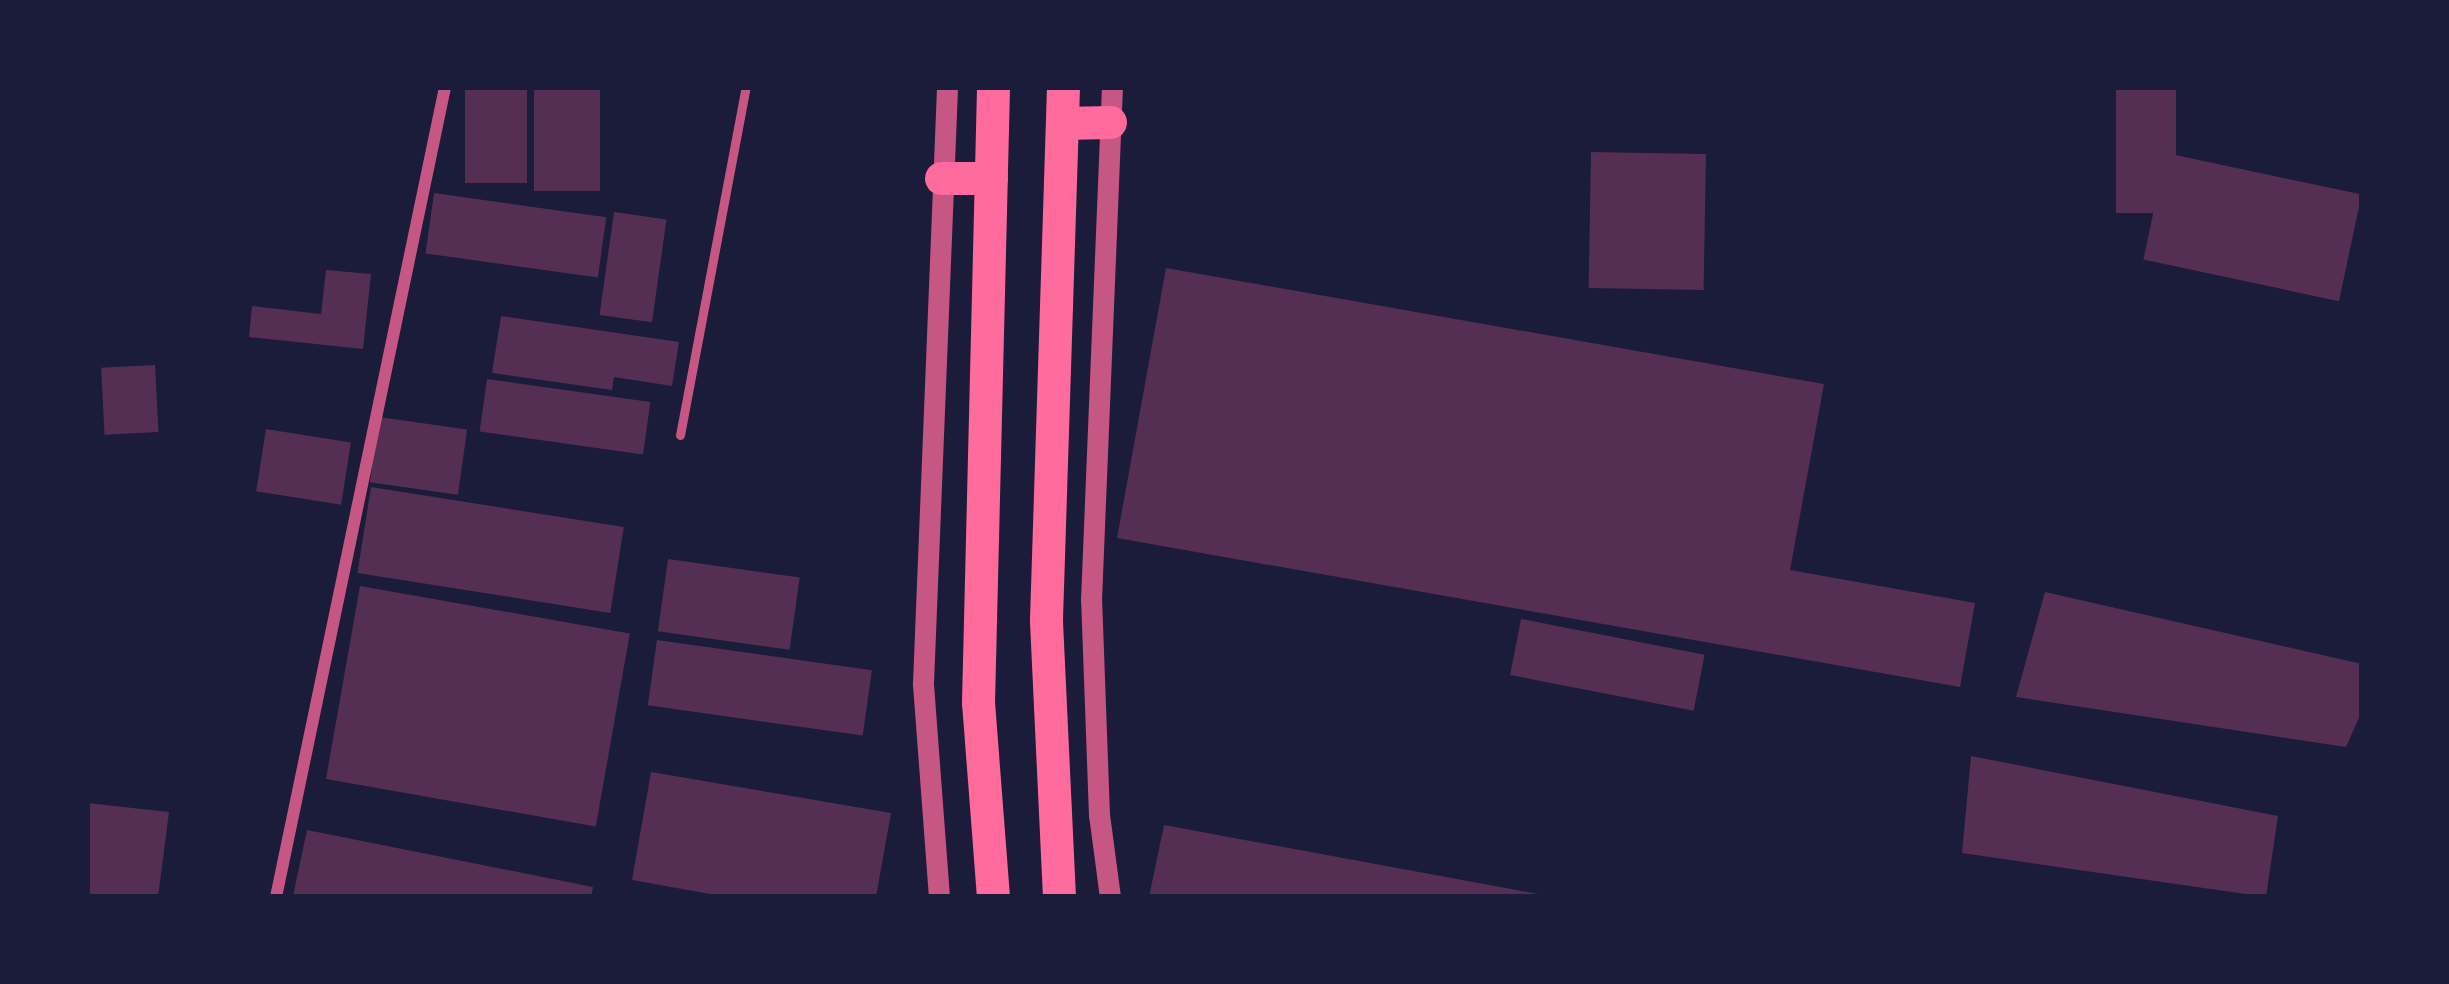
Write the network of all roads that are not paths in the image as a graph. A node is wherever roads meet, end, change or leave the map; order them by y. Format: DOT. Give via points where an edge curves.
graph roads {
  1 [pos="445,87"];
  2 [pos="746,87"];
  3 [pos="946,87"];
  4 [pos="993,87"];
  5 [pos="1063,87"];
  6 [pos="1112,87"];
  7 [pos="1110,122"];
  8 [pos="1062,123"];
  9 [pos="941,178"];
  10 [pos="991,178"];
  11 [pos="680,435"];
  12 [pos="276,897"];
  13 [pos="939,897"];
  14 [pos="993,897"];
  15 [pos="1059,897"];
  16 [pos="1110,897"];
  1 -- 12 [label="street"];
  2 -- 11 [label="lane"];
  3 -- 9 [label="street"];
  4 -- 10 [label="highway"];
  5 -- 8 [label="highway"];
  6 -- 7 [label="street"];
  7 -- 8 [label="highway"];
  7 -- 16 [label="street" via="1091,600"];
  8 -- 15 [label="highway" via="1046,620"];
  9 -- 10 [label="highway"];
  9 -- 13 [label="street" via="922,683"];
  10 -- 14 [label="highway" via="978,702"];
}
